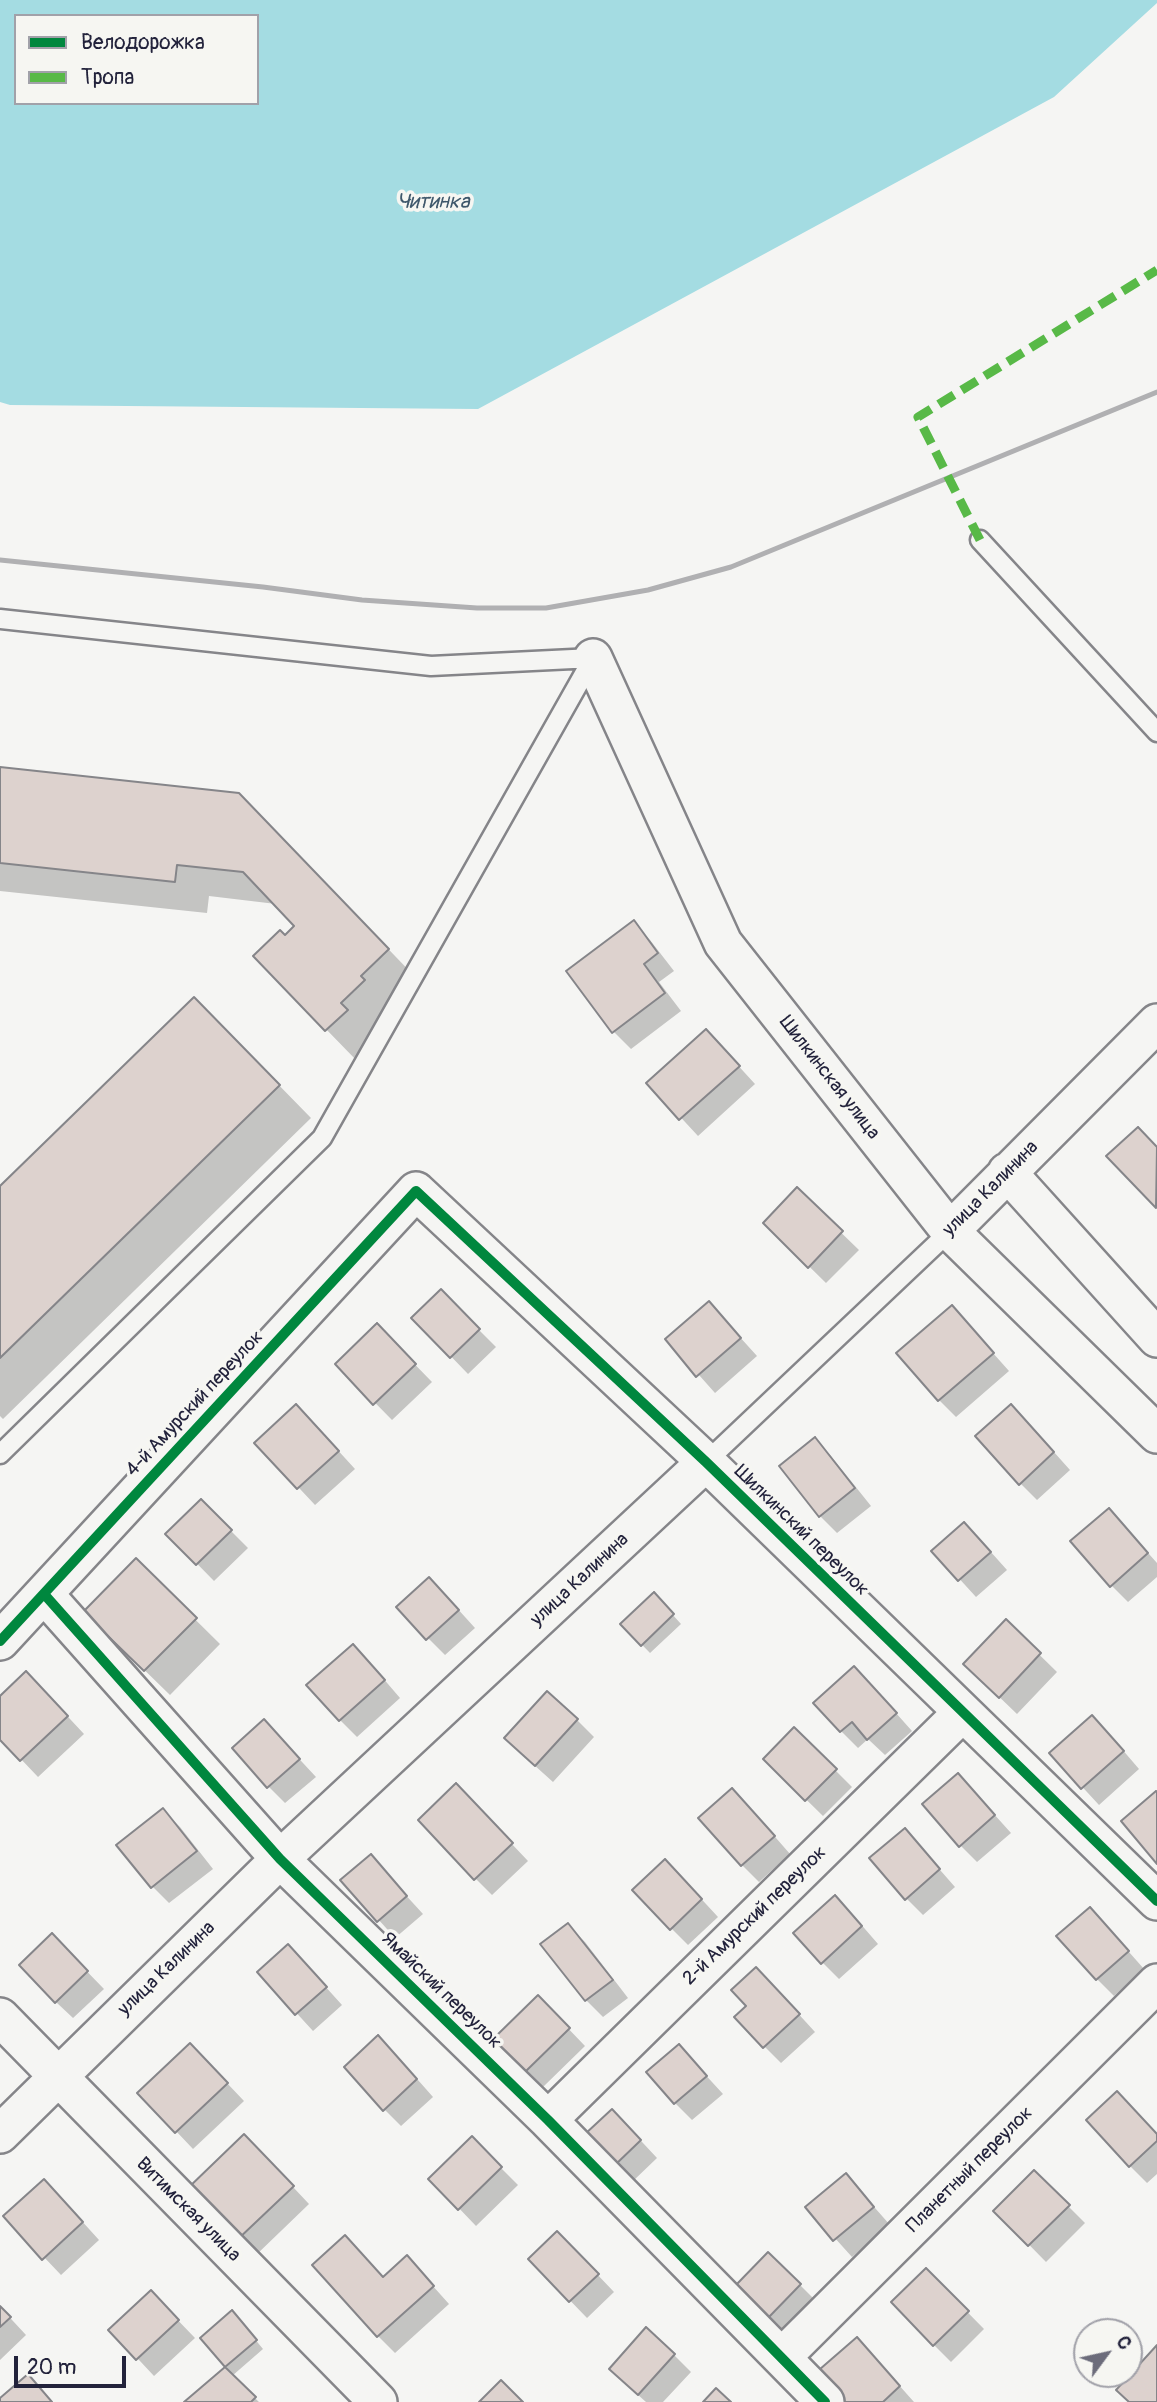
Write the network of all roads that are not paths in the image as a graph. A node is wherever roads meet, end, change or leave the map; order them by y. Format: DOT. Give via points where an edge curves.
graph roads {
  1 [pos="980,540"];
  2 [pos="0,619"];
  3 [pos="593,658"];
  4 [pos="1157,732"];
  5 [pos="1157,1024"];
  6 [pos="1007,1172"];
  7 [pos="416,1191"];
  8 [pos="950,1231"];
  9 [pos="1157,1338"];
  10 [pos="1157,1434"];
  11 [pos="0,1454"];
  12 [pos="706,1462"];
  13 [pos="44,1594"];
  14 [pos="0,1641"];
  15 [pos="962,1713"];
  16 [pos="280,1859"];
  17 [pos="1157,1901"];
  18 [pos="1157,1983"];
  19 [pos="0,2017"];
  20 [pos="56,2077"];
  21 [pos="548,2120"];
  22 [pos="0,2134"];
  23 [pos="782,2357"];
  24 [pos="378,2402"];
  25 [pos="825,2402"];
  1 -- 4 [label="lane"];
  2 -- 3 [label="lane" via="431,666"];
  3 -- 8 [label="street, Шилкинская улица" via="723,943"];
  3 -- 11 [label="lane" via="322,1138"];
  5 -- 6 [label="street, улица Калинина"];
  6 -- 8 [label="street, улица Калинина"];
  6 -- 9 [label="street"];
  7 -- 12 [label="street, Шилкинский переулок"];
  7 -- 13 [label="street, 4-й Амурский переулок"];
  8 -- 10 [label="street, Шилкинская улица"];
  8 -- 12 [label="lane, улица Калинина"];
  12 -- 15 [label="street, Шилкинский переулок"];
  12 -- 16 [label="street, улица Калинина"];
  13 -- 14 [label="street, 4-й Амурский переулок"];
  13 -- 16 [label="street, Ямайский переулок"];
  15 -- 17 [label="street, Шилкинский переулок"];
  15 -- 21 [label="street, 2-й Амурский переулок"];
  16 -- 20 [label="street, улица Калинина"];
  16 -- 21 [label="street, Ямайский переулок"];
  18 -- 23 [label="street, Планетный переулок"];
  19 -- 20 [label="street, Витимская улица"];
  20 -- 22 [label="street, улица Калинина"];
  20 -- 24 [label="street, Витимская улица"];
  21 -- 23 [label="street, Ямайский переулок"];
  23 -- 25 [label="street, Ямайский переулок"];
}
